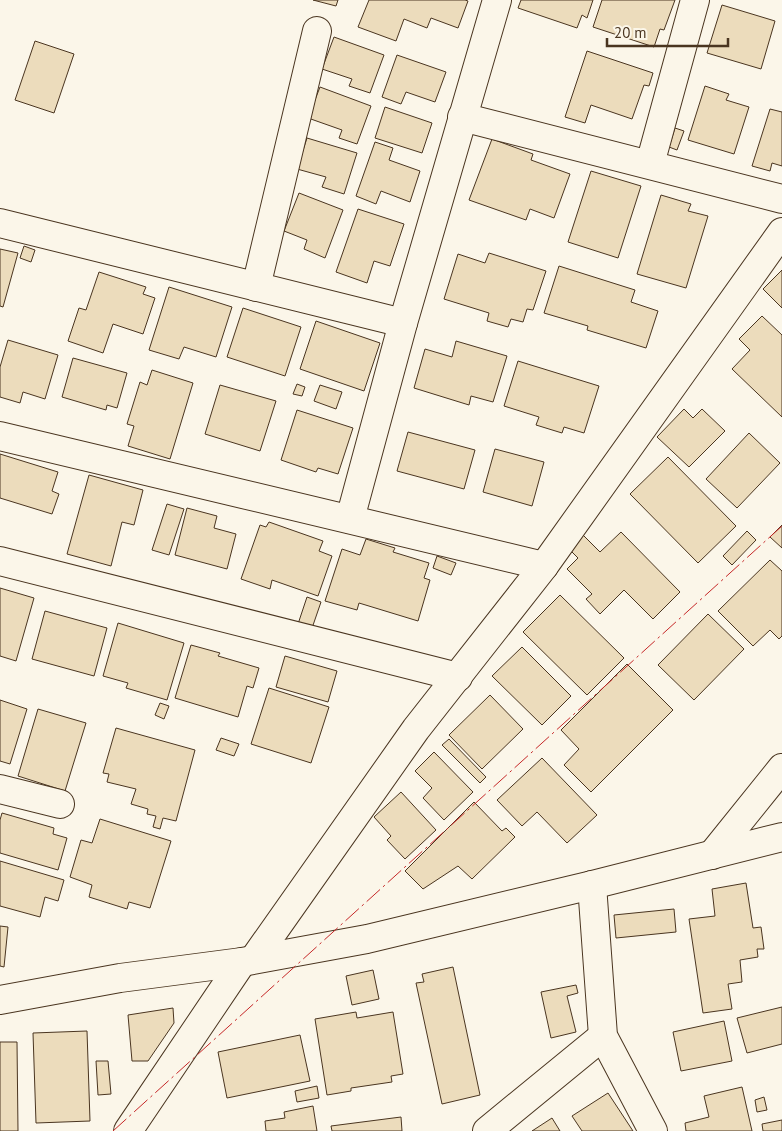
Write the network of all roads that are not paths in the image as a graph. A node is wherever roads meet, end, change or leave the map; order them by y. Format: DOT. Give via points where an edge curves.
graph roads {
  1 [pos="497,0"];
  2 [pos="695,0"];
  3 [pos="317,31"];
  4 [pos="462,117"];
  5 [pos="650,164"];
  6 [pos="782,199"];
  7 [pos="0,223"];
  8 [pos="782,232"];
  9 [pos="256,286"];
  10 [pos="403,323"];
  11 [pos="0,436"];
  12 [pos="350,519"];
  13 [pos="0,561"];
  14 [pos="544,566"];
  15 [pos="458,677"];
  16 [pos="782,768"];
  17 [pos="0,789"];
  18 [pos="60,804"];
  19 [pos="782,837"];
  20 [pos="712,855"];
  21 [pos="592,885"];
  22 [pos="248,960"];
  23 [pos="0,1000"];
  24 [pos="603,1036"];
  25 [pos="128,1131"];
  26 [pos="487,1131"];
  27 [pos="653,1131"];
  1 -- 4 [label="street"];
  2 -- 5 [label="street"];
  3 -- 9 [label="street"];
  4 -- 5 [label="street"];
  4 -- 10 [label="street"];
  5 -- 6 [label="street"];
  7 -- 9 [label="street"];
  8 -- 14 [label="street"];
  9 -- 10 [label="street"];
  10 -- 12 [label="street"];
  11 -- 12 [label="street"];
  12 -- 14 [label="street"];
  13 -- 15 [label="street"];
  14 -- 15 [label="street"];
  15 -- 22 [label="street"];
  16 -- 20 [label="street"];
  17 -- 18 [label="street"];
  19 -- 20 [label="street"];
  20 -- 21 [label="street"];
  21 -- 22 [label="street" via="367,939"];
  21 -- 24 [label="street"];
  22 -- 23 [label="street" via="120,978"];
  22 -- 25 [label="street"];
  24 -- 26 [label="street"];
  24 -- 27 [label="street"];
}
